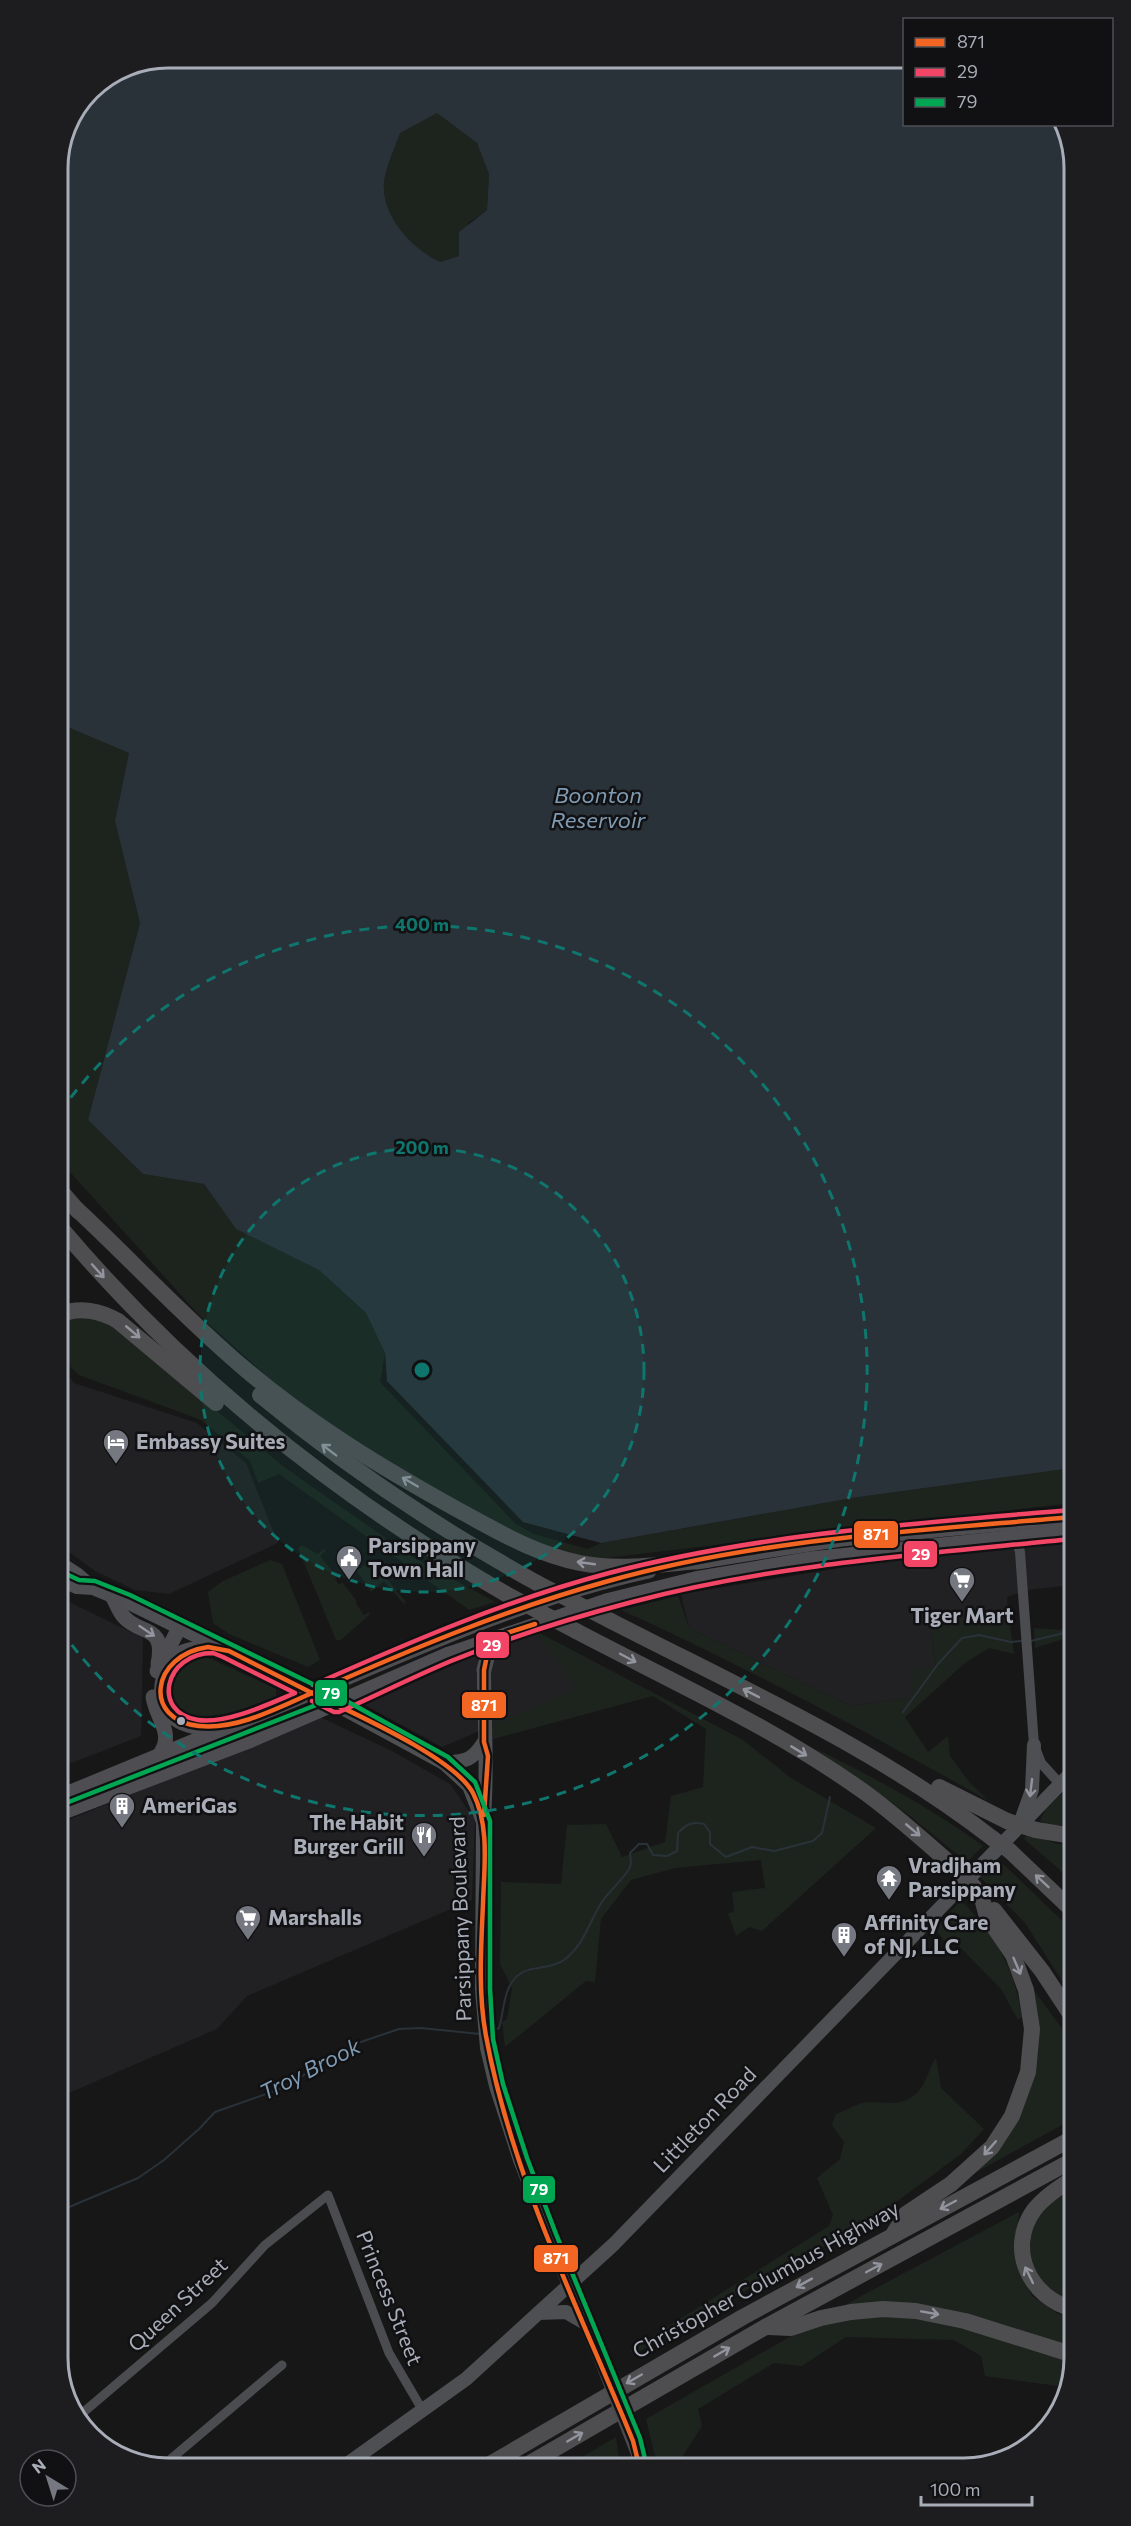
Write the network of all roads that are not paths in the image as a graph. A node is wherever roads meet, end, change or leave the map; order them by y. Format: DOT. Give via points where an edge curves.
graph roads {
  1 [pos="68,1199"];
  2 [pos="68,1199"];
  3 [pos="68,1236"];
  4 [pos="68,1312"];
  5 [pos="1064,1518"];
  6 [pos="1064,1532"];
  7 [pos="1052,1533"];
  8 [pos="1064,1536"];
  9 [pos="1016,1537"];
  10 [pos="707,1560"];
  11 [pos="68,1569"];
  12 [pos="68,1583"];
  13 [pos="93,1588"];
  14 [pos="506,1594"];
  15 [pos="112,1596"];
  16 [pos="179,1628"];
  17 [pos="507,1633"];
  18 [pos="215,1646"];
  19 [pos="449,1654"];
  20 [pos="484,1670"];
  21 [pos="155,1676"];
  22 [pos="312,1692"];
  23 [pos="337,1704"];
  24 [pos="249,1719"];
  25 [pos="484,1742"];
  26 [pos="1034,1745"];
  27 [pos="158,1757"];
  28 [pos="444,1763"];
  29 [pos="895,1770"];
  30 [pos="1064,1780"];
  31 [pos="1060,1784"];
  32 [pos="68,1793"];
  33 [pos="68,1811"];
  34 [pos="483,1822"];
  35 [pos="1012,1825"];
  36 [pos="1064,1835"];
  37 [pos="978,1891"];
  38 [pos="1064,1902"];
  39 [pos="1064,2004"];
  40 [pos="1064,2143"];
  41 [pos="1064,2165"];
  42 [pos="1064,2185"];
  43 [pos="328,2195"];
  44 [pos="894,2233"];
  45 [pos="569,2285"];
  46 [pos="1064,2306"];
  47 [pos="539,2313"];
  48 [pos="585,2323"];
  49 [pos="767,2326"];
  50 [pos="1010,2335"];
  51 [pos="1064,2343"];
  52 [pos="1064,2352"];
  53 [pos="282,2365"];
  54 [pos="423,2411"];
  55 [pos="83,2412"];
  56 [pos="172,2458"];
  57 [pos="357,2458"];
  58 [pos="499,2458"];
  59 [pos="539,2458"];
  60 [pos="637,2458"];
  10 -- 1 [label="highway, one-way" via="591,1564 537,1551 500,1534 356,1451 286,1402 195,1324"];
  29 -- 2 [label="highway, one-way, bridge" via="537,1583 421,1515 348,1465 235,1373 161,1303"];
  3 -- 14 [label="highway, one-way" via="160,1336 271,1435 371,1510"];
  4 -- 14 [label="highway, one-way" via="103,1314 118,1321 263,1440 358,1511"];
  5 -- 10 [label="highway" via="841,1539"];
  6 -- 7 [label="highway"];
  7 -- 8 [label="highway"];
  7 -- 9 [label="highway"];
  9 -- 17 [label="highway" via="742,1569 606,1601"];
  9 -- 26 [label="street"];
  10 -- 22 [label="highway" via="627,1576 544,1600"];
  11 -- 13 [label="main road, Parsippany Boulevard"];
  12 -- 13 [label="main road, Parsippany Boulevard"];
  13 -- 15 [label="main road, Parsippany Boulevard"];
  14 -- 37 [label="highway, one-way, bridge" via="759,1727 824,1767 899,1819"];
  15 -- 16 [label="main road, Parsippany Boulevard"];
  15 -- 21 [label="highway, one-way" via="125,1618 156,1638 160,1653"];
  16 -- 18 [label="main road, Parsippany Boulevard"];
  16 -- 21 [label="highway"];
  17 -- 19 [label="highway"];
  17 -- 20 [label="highway" via="490,1646"];
  18 -- 22 [label="main road, Parsippany Boulevard"];
  18 -- 24 [label="highway" via="186,1651 171,1664 161,1687 165,1707 179,1721 198,1728"];
  19 -- 20 [label="highway" via="475,1657"];
  19 -- 23 [label="highway"];
  20 -- 25 [label="main road"];
  21 -- 27 [label="highway" via="153,1699 166,1737"];
  22 -- 23 [label="main road, Parsippany Boulevard"];
  22 -- 24 [label="highway"];
  23 -- 28 [label="main road, Parsippany Boulevard"];
  23 -- 33 [label="highway"];
  24 -- 27 [label="highway"];
  25 -- 28 [label="main road" via="473,1757"];
  25 -- 34 [label="main road" via="488,1756"];
  26 -- 31 [label="street" via="1044,1767"];
  26 -- 35 [label="main road, one-way" via="1031,1796"];
  27 -- 32 [label="highway"];
  28 -- 34 [label="main road, Parsippany Boulevard" via="470,1786"];
  29 -- 35 [label="highway" via="915,1772"];
  38 -- 29 [label="highway, one-way, bridge" via="1010,1851"];
  30 -- 31 [label="main road, Littleton Road"];
  31 -- 35 [label="main road, Littleton Road"];
  34 -- 45 [label="main road, Parsippany Boulevard" via="482,1989 486,2040 520,2160"];
  35 -- 36 [label="highway, bridge"];
  35 -- 45 [label="main road, Littleton Road" via="633,2225"];
  37 -- 39 [label="highway" via="1038,1965"];
  37 -- 44 [label="highway, one-way" via="987,1917 1013,1955 1026,1990 1032,2029 1028,2072 1012,2116 992,2146 951,2184 906,2214"];
  40 -- 44 [label="highway, Christopher Columbus Highway, one-way"];
  49 -- 41 [label="highway, Christopher Columbus Highway, one-way"];
  46 -- 42 [label="highway, one-way" via="1040,2291 1027,2273 1022,2251 1032,2212"];
  43 -- 54 [label="street, Princess Street" via="389,2353"];
  43 -- 55 [label="street, Queen Street" via="265,2245 212,2303"];
  44 -- 58 [label="highway, Christopher Columbus Highway, one-way"];
  45 -- 47 [label="main road, Littleton Road"];
  45 -- 48 [label="main road"];
  47 -- 48 [label="main road" via="566,2312"];
  47 -- 54 [label="main road, Littleton Road" via="466,2379"];
  48 -- 60 [label="main road, bridge"];
  49 -- 50 [label="highway, one-way" via="792,2328 851,2312 899,2310 948,2317"];
  59 -- 49 [label="highway, Christopher Columbus Highway, one-way"];
  50 -- 51 [label="highway"];
  50 -- 52 [label="highway"];
  53 -- 56 [label="street"];
  54 -- 57 [label="main road, Littleton Road"];
}
